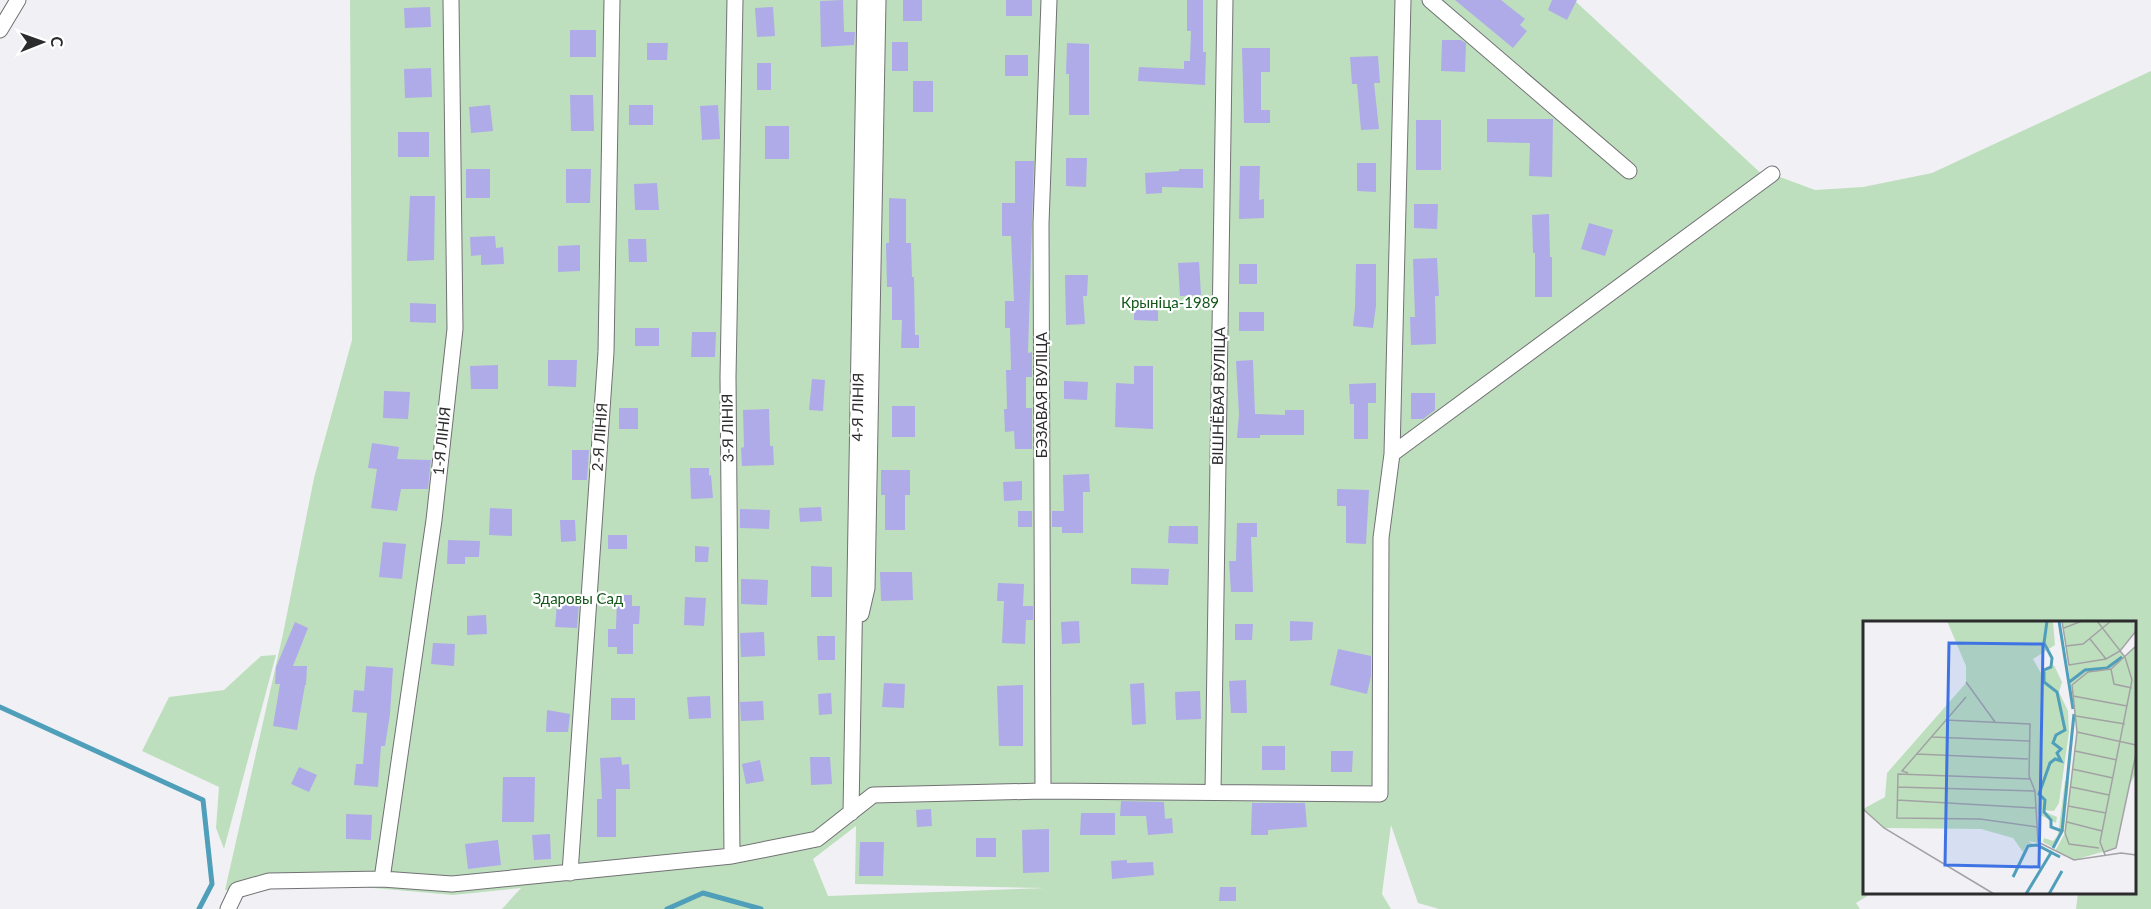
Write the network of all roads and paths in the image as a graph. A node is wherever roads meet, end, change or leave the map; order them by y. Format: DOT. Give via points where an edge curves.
graph roads {
  1 [pos="18,0"];
  2 [pos="451,0"];
  3 [pos="612,0"];
  4 [pos="735,0"];
  5 [pos="865,0"];
  6 [pos="878,0"];
  7 [pos="1049,0"];
  8 [pos="1225,0"];
  9 [pos="1403,0"];
  10 [pos="1430,0"];
  11 [pos="0,30"];
  12 [pos="1629,171"];
  13 [pos="1772,174"];
  14 [pos="1392,454"];
  15 [pos="854,640"];
  16 [pos="1042,791"];
  17 [pos="1214,792"];
  18 [pos="851,813"];
  19 [pos="732,856"];
  20 [pos="570,873"];
  21 [pos="382,879"];
  22 [pos="228,909"];
  1 -- 11 [label="street"];
  2 -- 21 [label="street, 1-Я ЛІНІЯ" via="455,329 434,520"];
  3 -- 20 [label="street, 2-Я ЛІНІЯ" via="606,352"];
  4 -- 19 [label="street, 3-Я ЛІНІЯ" via="728,377"];
  5 -- 15 [label="street, 4-Я ЛІНІЯ"];
  6 -- 15 [label="street" via="867,588"];
  7 -- 16 [label="street, БЭЗАВАЯ ВУЛІЦА" via="1041,224"];
  8 -- 17 [label="street, ВІШНЁВАЯ ВУЛІЦА"];
  9 -- 14 [label="street"];
  10 -- 12 [label="street"];
  13 -- 14 [label="street"];
  14 -- 17 [label="street" via="1381,538 1380,794"];
  15 -- 18 [label="street, 4-Я ЛІНІЯ"];
  16 -- 17 [label="street"];
  16 -- 18 [label="street" via="873,795"];
  18 -- 19 [label="street" via="817,839"];
  19 -- 20 [label="street"];
  20 -- 21 [label="street" via="452,884"];
  21 -- 22 [label="street" via="268,881 237,890"];
}
